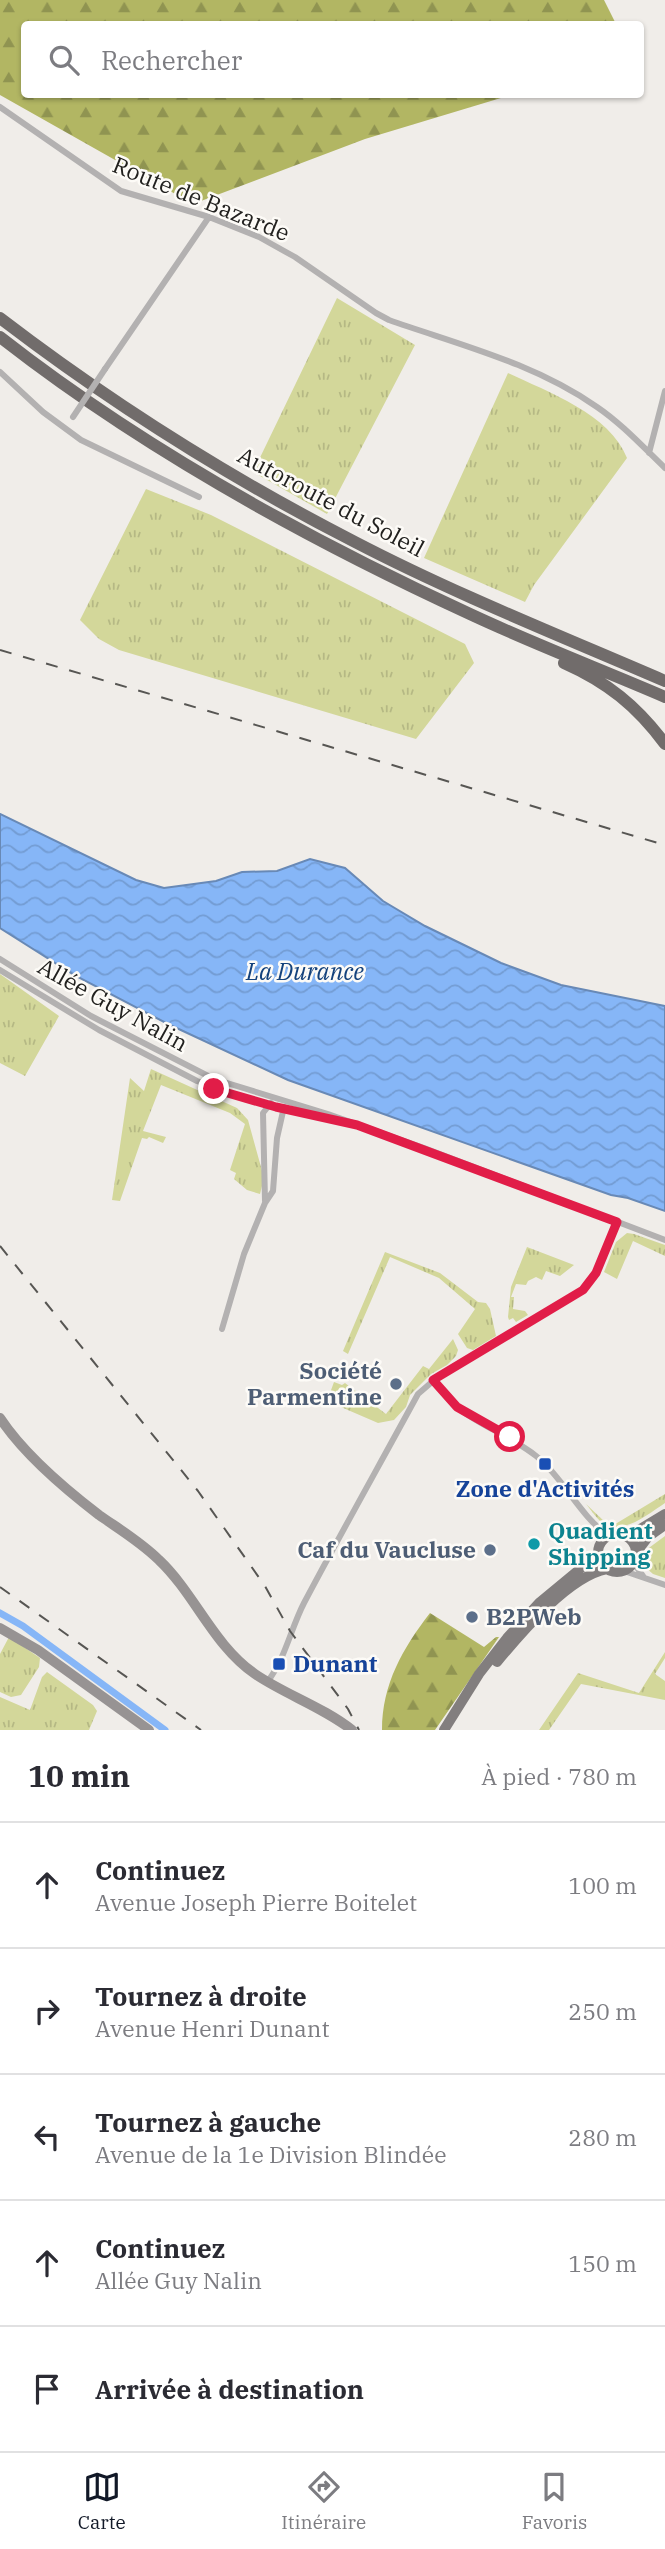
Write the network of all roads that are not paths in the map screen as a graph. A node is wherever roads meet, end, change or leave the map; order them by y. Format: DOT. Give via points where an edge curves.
graph roads {
  1 [pos="0,107"];
  2 [pos="209,217"];
  3 [pos="0,318"];
  4 [pos="0,337"];
  5 [pos="0,372"];
  6 [pos="665,391"];
  7 [pos="64,429"];
  8 [pos="649,453"];
  9 [pos="665,468"];
  10 [pos="199,497"];
  11 [pos="470,615"];
  12 [pos="665,681"];
  13 [pos="665,697"];
  14 [pos="665,744"];
  15 [pos="0,960"];
  16 [pos="0,970"];
  17 [pos="252,1101"];
  18 [pos="281,1103"];
  19 [pos="268,1105"];
  20 [pos="297,1112"];
  21 [pos="263,1113"];
  22 [pos="283,1118"];
  23 [pos="357,1125"];
  24 [pos="265,1203"];
  25 [pos="617,1222"];
  26 [pos="665,1240"];
  27 [pos="222,1329"];
  28 [pos="433,1380"];
  29 [pos="0,1418"];
  30 [pos="665,1514"];
  31 [pos="665,1525"];
  32 [pos="596,1527"];
  33 [pos="626,1537"];
  34 [pos="603,1544"];
  35 [pos="635,1558"];
  36 [pos="607,1569"];
  37 [pos="624,1571"];
  38 [pos="644,1578"];
  39 [pos="665,1585"];
  40 [pos="0,1628"];
  41 [pos="268,1681"];
  42 [pos="459,1707"];
  43 [pos="149,1730"];
  44 [pos="352,1730"];
  45 [pos="444,1730"];
  1 -- 2 [label="street, Route de Bazarde" via="121,191"];
  2 -- 7 [label="street, bridge"];
  2 -- 8 [label="street, Route de Bazarde" via="283,250 389,320 554,381 600,408"];
  3 -- 12 [label="highway, Autoroute du Soleil" via="145,421 354,542"];
  4 -- 11 [label="highway, Autoroute du Soleil" via="95,406 230,491"];
  5 -- 7 [label="street"];
  6 -- 8 [label="street"];
  7 -- 10 [label="street"];
  8 -- 9 [label="street, Route de Bazarde"];
  11 -- 13 [label="highway, Autoroute du Soleil"];
  11 -- 14 [label="highway" via="600,682 634,706"];
  15 -- 18 [label="street, Allée Guy Nalin" via="90,1016 173,1059"];
  16 -- 17 [label="street, Allée Guy Nalin" via="171,1068"];
  17 -- 19 [label="street, Allée Guy Nalin"];
  17 -- 21 [label="street"];
  18 -- 19 [label="street"];
  18 -- 19 [label="street, Allée Guy Nalin"];
  18 -- 20 [label="street, Allée Guy Nalin"];
  18 -- 22 [label="street"];
  18 -- 23 [label="street, Allée Guy Nalin"];
  19 -- 21 [label="street"];
  20 -- 22 [label="street"];
  20 -- 23 [label="street, Allée Guy Nalin"];
  21 -- 24 [label="street"];
  22 -- 24 [label="street" via="273,1191"];
  23 -- 25 [label="street"];
  24 -- 27 [label="street"];
  25 -- 26 [label="street"];
  25 -- 28 [label="street" via="596,1273 583,1290"];
  28 -- 32 [label="street" via="457,1407 538,1458"];
  28 -- 41 [label="street" via="418,1394 337,1540"];
  29 -- 41 [label="street" via="36,1459 160,1560 220,1642"];
  30 -- 33 [label="main road"];
  31 -- 35 [label="main road" via="648,1537"];
  32 -- 34 [label="street"];
  32 -- 34 [label="street"];
  33 -- 34 [label="main road"];
  33 -- 35 [label="main road" via="632,1541"];
  34 -- 36 [label="main road" via="599,1560"];
  34 -- 42 [label="main road" via="507,1638"];
  35 -- 37 [label="main road"];
  35 -- 38 [label="street"];
  36 -- 37 [label="main road"];
  36 -- 42 [label="main road" via="589,1574 554,1602"];
  37 -- 38 [label="street"];
  38 -- 39 [label="street"];
  40 -- 43 [label="street"];
  41 -- 44 [label="street"];
  42 -- 45 [label="main road"];
}
